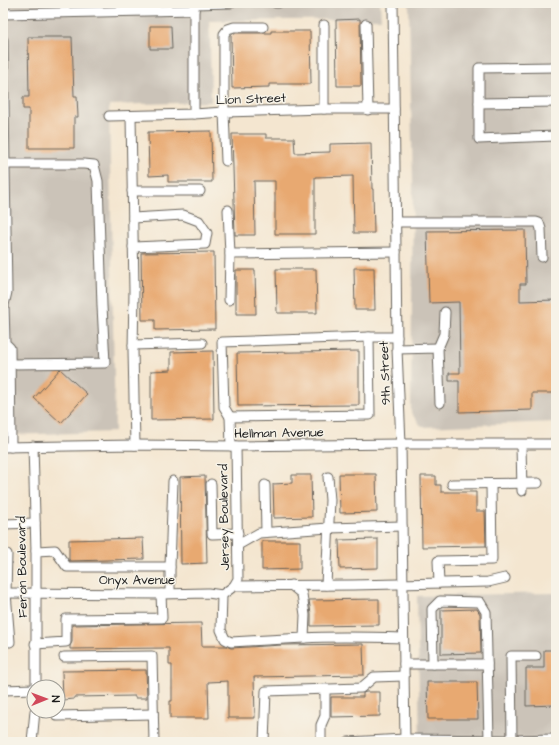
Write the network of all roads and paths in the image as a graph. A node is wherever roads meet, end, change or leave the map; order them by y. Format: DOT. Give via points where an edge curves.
graph roads {
  1 [pos="231,3"];
  2 [pos="388,3"];
  3 [pos="393,3"];
  4 [pos="194,6"];
  5 [pos="3,14"];
  6 [pos="366,24"];
  7 [pos="324,25"];
  8 [pos="263,27"];
  9 [pos="3,40"];
  10 [pos="556,67"];
  11 [pos="479,102"];
  12 [pos="556,102"];
  13 [pos="394,109"];
  14 [pos="324,110"];
  15 [pos="368,110"];
  16 [pos="224,112"];
  17 [pos="194,114"];
  18 [pos="108,116"];
  19 [pos="131,116"];
  20 [pos="556,136"];
  21 [pos="226,161"];
  22 [pos="5,164"];
  23 [pos="132,191"];
  24 [pos="200,191"];
  25 [pos="228,210"];
  26 [pos="133,218"];
  27 [pos="395,222"];
  28 [pos="133,247"];
  29 [pos="396,252"];
  30 [pos="230,254"];
  31 [pos="542,257"];
  32 [pos="229,300"];
  33 [pos="445,312"];
  34 [pos="369,337"];
  35 [pos="397,337"];
  36 [pos="202,343"];
  37 [pos="133,344"];
  38 [pos="438,348"];
  39 [pos="397,349"];
  40 [pos="10,364"];
  41 [pos="440,403"];
  42 [pos="230,417"];
  43 [pos="400,444"];
  44 [pos="556,444"];
  45 [pos="135,445"];
  46 [pos="521,445"];
  47 [pos="33,446"];
  48 [pos="234,446"];
  49 [pos="7,447"];
  50 [pos="328,477"];
  51 [pos="173,481"];
  52 [pos="538,483"];
  53 [pos="211,484"];
  54 [pos="452,484"];
  55 [pos="491,484"];
  56 [pos="265,485"];
  57 [pos="522,487"];
  58 [pos="3,524"];
  59 [pos="35,524"];
  60 [pos="402,526"];
  61 [pos="329,528"];
  62 [pos="266,532"];
  63 [pos="238,533"];
  64 [pos="238,546"];
  65 [pos="36,551"];
  66 [pos="7,554"];
  67 [pos="170,567"];
  68 [pos="505,578"];
  69 [pos="438,583"];
  70 [pos="402,584"];
  71 [pos="291,585"];
  72 [pos="326,585"];
  73 [pos="234,586"];
  74 [pos="4,593"];
  75 [pos="166,593"];
  76 [pos="36,594"];
  77 [pos="222,595"];
  78 [pos="304,638"];
  79 [pos="403,638"];
  80 [pos="10,642"];
  81 [pos="36,644"];
  82 [pos="536,656"];
  83 [pos="64,657"];
  84 [pos="404,664"];
  85 [pos="433,664"];
  86 [pos="487,664"];
  87 [pos="404,676"];
  88 [pos="36,679"];
  89 [pos="26,689"];
  90 [pos="325,689"];
  91 [pos="3,690"];
  92 [pos="153,714"];
  93 [pos="66,716"];
  94 [pos="34,719"];
  95 [pos="556,739"];
  96 [pos="405,741"];
  97 [pos="495,741"];
  98 [pos="512,741"];
  99 [pos="32,742"];
  100 [pos="154,742"];
  101 [pos="264,742"];
  102 [pos="321,742"];
  103 [pos="348,742"];
  1 -- 4 [label="street"];
  2 -- 3 [label="street"];
  3 -- 13 [label="street, 9th Street"];
  4 -- 5 [label="street"];
  4 -- 17 [label="street"];
  6 -- 15 [label="street"];
  7 -- 14 [label="street"];
  8 -- 16 [label="street" via="234,27 224,34"];
  9 -- 22 [label="street"];
  10 -- 11 [label="street" via="479,68"];
  11 -- 12 [label="street"];
  11 -- 20 [label="street" via="479,139"];
  13 -- 15 [label="street, Lion Street"];
  13 -- 27 [label="street, 9th Street"];
  14 -- 15 [label="street, Lion Street"];
  14 -- 16 [label="street, Lion Street"];
  16 -- 17 [label="street, Lion Street"];
  16 -- 21 [label="street"];
  17 -- 19 [label="street, Lion Street"];
  18 -- 19 [label="street, Lion Street"];
  19 -- 23 [label="street"];
  22 -- 40 [label="street" via="7,292 4,305 5,343 10,348"];
  22 -- 40 [label="street" via="94,165 98,181 106,363"];
  23 -- 24 [label="street"];
  23 -- 26 [label="street"];
  25 -- 30 [label="street"];
  26 -- 28 [label="street"];
  26 -- 28 [label="street" via="183,215 199,221 207,233 204,244"];
  27 -- 29 [label="street, 9th Street"];
  27 -- 31 [label="street" via="536,222 541,229"];
  28 -- 37 [label="street"];
  29 -- 30 [label="street"];
  29 -- 35 [label="street, 9th Street"];
  30 -- 32 [label="street"];
  33 -- 38 [label="street" via="444,334"];
  34 -- 35 [label="street"];
  34 -- 42 [label="street" via="370,415"];
  34 -- 42 [label="street, Jersey Boulevard" via="222,342 224,407"];
  35 -- 39 [label="street, 9th Street"];
  36 -- 37 [label="street"];
  37 -- 45 [label="street"];
  38 -- 39 [label="street"];
  38 -- 41 [label="street"];
  39 -- 43 [label="street, 9th Street"];
  40 -- 49 [label="street"];
  42 -- 48 [label="street, Jersey Boulevard"];
  43 -- 46 [label="street, Hellman Avenue"];
  43 -- 48 [label="street, Hellman Avenue"];
  43 -- 60 [label="street, 9th Street"];
  44 -- 46 [label="street, Hellman Avenue"];
  45 -- 47 [label="street, Hellman Avenue"];
  45 -- 48 [label="street, Hellman Avenue"];
  46 -- 57 [label="street"];
  47 -- 49 [label="street, Hellman Avenue"];
  47 -- 59 [label="street, Feron Boulevard"];
  48 -- 63 [label="street, Jersey Boulevard"];
  50 -- 61 [label="street"];
  51 -- 67 [label="street"];
  52 -- 57 [label="street"];
  53 -- 63 [label="street" via="212,534"];
  54 -- 55 [label="street"];
  55 -- 57 [label="street"];
  55 -- 69 [label="street" via="492,560 438,561"];
  56 -- 62 [label="street"];
  58 -- 59 [label="street"];
  59 -- 65 [label="street, Feron Boulevard"];
  60 -- 61 [label="street"];
  60 -- 70 [label="street, 9th Street"];
  61 -- 62 [label="street"];
  61 -- 72 [label="street"];
  62 -- 64 [label="street" via="259,533"];
  63 -- 64 [label="street, Jersey Boulevard"];
  64 -- 73 [label="street, Jersey Boulevard" via="238,579"];
  65 -- 67 [label="street" via="55,550 66,567"];
  65 -- 76 [label="street, Feron Boulevard"];
  66 -- 74 [label="street"];
  67 -- 75 [label="street"];
  68 -- 69 [label="street" via="488,582"];
  69 -- 70 [label="street"];
  70 -- 72 [label="street"];
  70 -- 79 [label="street, 9th Street"];
  71 -- 72 [label="street"];
  71 -- 73 [label="street"];
  71 -- 78 [label="street" via="302,594 305,615"];
  73 -- 77 [label="street"];
  74 -- 76 [label="street, Onyx Avenue"];
  74 -- 80 [label="street"];
  75 -- 76 [label="street, Onyx Avenue"];
  75 -- 77 [label="street, Onyx Avenue"];
  75 -- 81 [label="street" via="162,618 66,619 66,642"];
  76 -- 81 [label="street, Feron Boulevard"];
  77 -- 78 [label="street" via="221,630 225,639 232,642"];
  78 -- 79 [label="street"];
  79 -- 84 [label="street, 9th Street"];
  81 -- 88 [label="street, Feron Boulevard"];
  82 -- 98 [label="street" via="511,656"];
  83 -- 92 [label="street" via="152,656"];
  84 -- 85 [label="street"];
  84 -- 87 [label="street, 9th Street"];
  85 -- 86 [label="street"];
  85 -- 86 [label="street" via="432,609 440,601 480,602 486,612"];
  86 -- 97 [label="street"];
  87 -- 90 [label="street" via="374,677 361,688"];
  87 -- 96 [label="street, 9th Street"];
  89 -- 91 [label="street"];
  90 -- 101 [label="street" via="266,691"];
  90 -- 102 [label="street"];
  92 -- 93 [label="street"];
  92 -- 100 [label="street"];
  94 -- 99 [label="street"];
  95 -- 98 [label="street"];
  96 -- 97 [label="street"];
  96 -- 103 [label="street"];
  97 -- 98 [label="street"];
}
